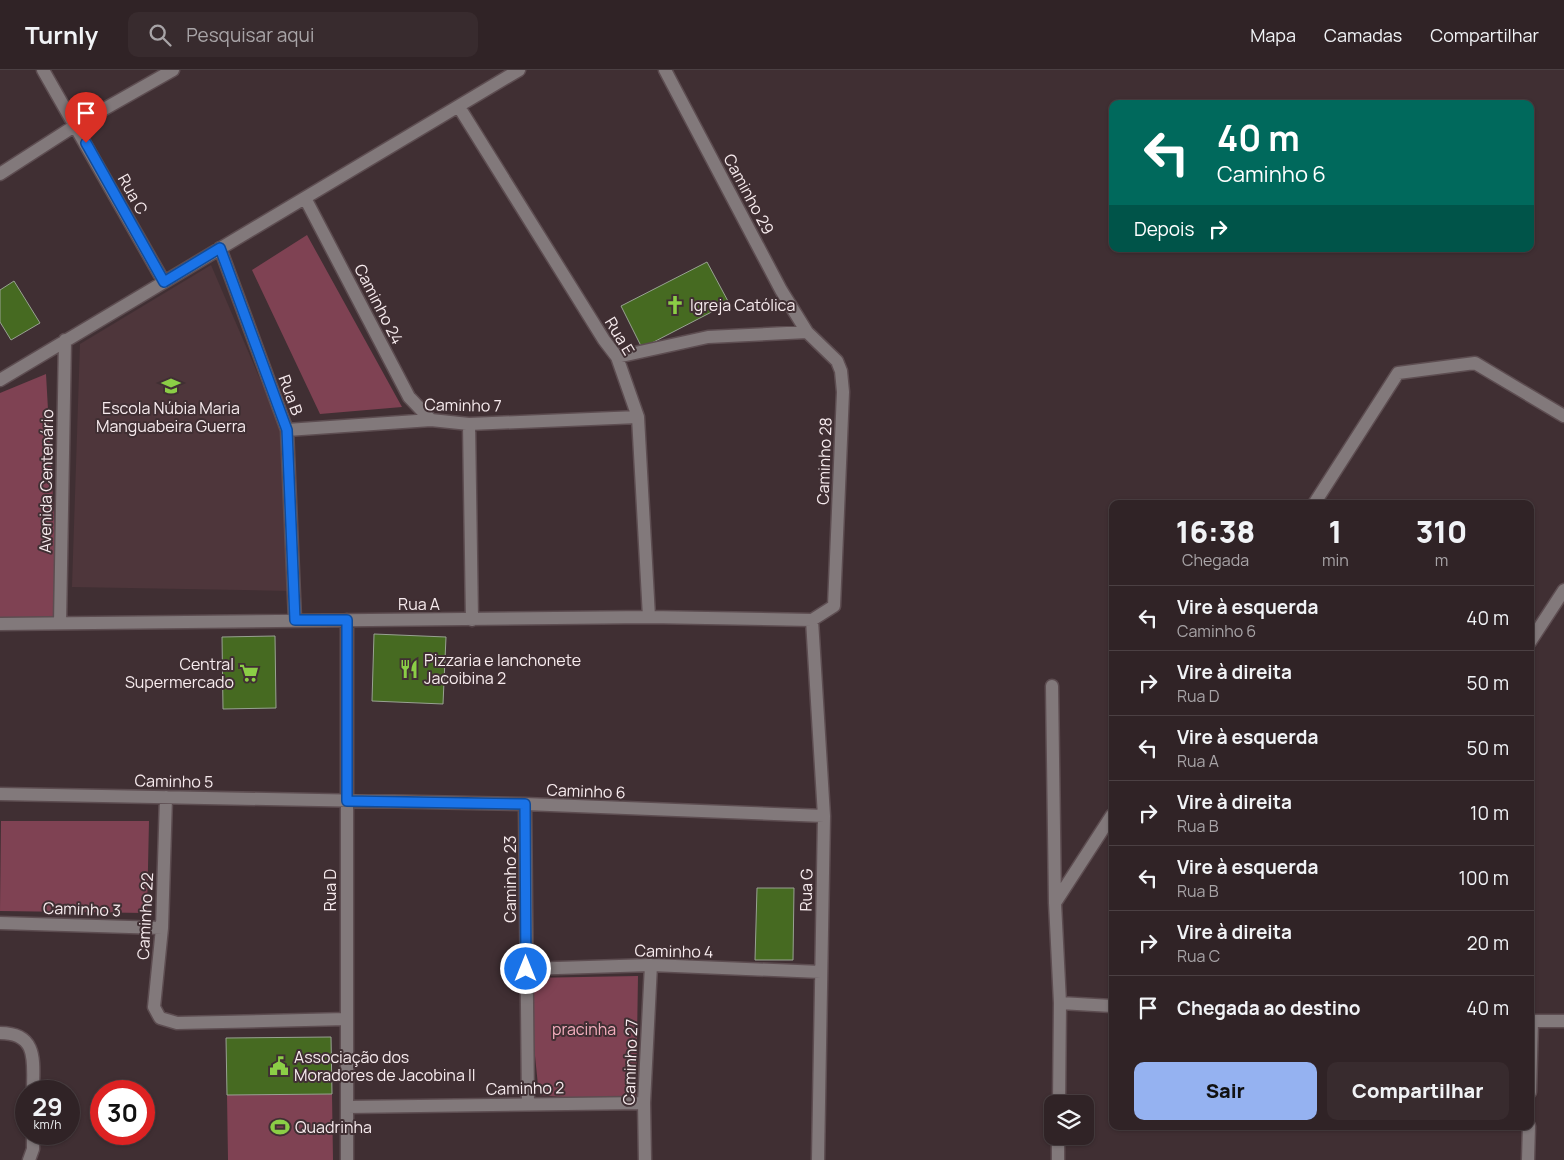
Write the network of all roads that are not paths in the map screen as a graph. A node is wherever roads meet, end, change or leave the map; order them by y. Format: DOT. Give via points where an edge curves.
graph roads {
  1 [pos="43,70"];
  2 [pos="173,70"];
  3 [pos="519,70"];
  4 [pos="665,70"];
  5 [pos="459,107"];
  6 [pos="76,125"];
  7 [pos="0,174"];
  8 [pos="305,198"];
  9 [pos="220,248"];
  10 [pos="164,282"];
  11 [pos="807,332"];
  12 [pos="65,340"];
  13 [pos="616,357"];
  14 [pos="0,380"];
  15 [pos="1564,416"];
  16 [pos="638,418"];
  17 [pos="431,420"];
  18 [pos="469,424"];
  19 [pos="287,430"];
  20 [pos="1317,500"];
  21 [pos="1564,590"];
  22 [pos="649,617"];
  23 [pos="295,620"];
  24 [pos="347,620"];
  25 [pos="472,620"];
  26 [pos="812,620"];
  27 [pos="60,623"];
  28 [pos="0,624"];
  29 [pos="1534,636"];
  30 [pos="1052,686"];
  31 [pos="0,794"];
  32 [pos="166,797"];
  33 [pos="347,801"];
  34 [pos="525,804"];
  35 [pos="824,816"];
  36 [pos="1109,820"];
  37 [pos="1055,903"];
  38 [pos="0,923"];
  39 [pos="162,928"];
  40 [pos="651,965"];
  41 [pos="526,969"];
  42 [pos="821,972"];
  43 [pos="1060,1003"];
  44 [pos="1109,1006"];
  45 [pos="346,1019"];
  46 [pos="1564,1020"];
  47 [pos="1534,1021"];
  48 [pos="0,1033"];
  49 [pos="33,1080"];
  50 [pos="1059,1095"];
  51 [pos="644,1103"];
  52 [pos="528,1104"];
  53 [pos="347,1107"];
  54 [pos="1529,1130"];
  55 [pos="33,1145"];
  56 [pos="1058,1145"];
  57 [pos="29,1160"];
  58 [pos="347,1160"];
  59 [pos="645,1160"];
  60 [pos="818,1160"];
  61 [pos="1058,1160"];
  62 [pos="1528,1160"];
  1 -- 6 [label="street, Rua C"];
  2 -- 6 [label="street"];
  3 -- 5 [label="street"];
  4 -- 11 [label="street, Caminho 29" via="781,290"];
  5 -- 8 [label="street"];
  5 -- 13 [label="street, Rua E"];
  6 -- 7 [label="street"];
  6 -- 10 [label="street, Rua C"];
  8 -- 9 [label="street"];
  8 -- 17 [label="street, Caminho 24" via="408,397"];
  9 -- 10 [label="street"];
  9 -- 19 [label="street, Rua B"];
  10 -- 12 [label="street"];
  11 -- 13 [label="street" via="708,337"];
  11 -- 26 [label="street, Caminho 28" via="837,361 843,392 834,606"];
  12 -- 14 [label="street"];
  12 -- 27 [label="street, Avenida Centenário"];
  13 -- 16 [label="street, Rua E"];
  15 -- 20 [label="street" via="1476,363 1398,373"];
  16 -- 18 [label="street, Caminho 7"];
  16 -- 22 [label="street, Rua E"];
  17 -- 18 [label="street, Caminho 7"];
  17 -- 19 [label="street, Caminho 7"];
  18 -- 25 [label="street"];
  19 -- 23 [label="street, Rua B"];
  21 -- 29 [label="street"];
  22 -- 25 [label="street, Rua A"];
  22 -- 26 [label="street, Rua A"];
  23 -- 24 [label="street, Rua A"];
  23 -- 27 [label="street, Rua A"];
  24 -- 25 [label="street, Rua A"];
  24 -- 33 [label="street, Rua D"];
  26 -- 35 [label="street, Rua G"];
  27 -- 28 [label="street, Rua A"];
  30 -- 37 [label="street"];
  31 -- 32 [label="street, Caminho 5"];
  32 -- 33 [label="street, Caminho 5"];
  32 -- 39 [label="street, Caminho 22"];
  33 -- 34 [label="street, Caminho 6"];
  33 -- 45 [label="street, Rua D"];
  34 -- 35 [label="street, Caminho 6"];
  34 -- 41 [label="street, Caminho 23"];
  35 -- 42 [label="street, Rua G"];
  36 -- 37 [label="street"];
  37 -- 43 [label="street"];
  38 -- 39 [label="street, Caminho 3"];
  39 -- 45 [label="street, Caminho 22" via="154,1007 160,1018 177,1023"];
  40 -- 41 [label="street, Caminho 4"];
  40 -- 42 [label="street, Caminho 4"];
  40 -- 51 [label="street, Caminho 27"];
  41 -- 52 [label="street, Caminho 23"];
  42 -- 60 [label="street, Rua G"];
  43 -- 44 [label="street"];
  43 -- 50 [label="street"];
  45 -- 53 [label="street, Rua D"];
  46 -- 47 [label="street"];
  48 -- 49 [label="street" via="11,1033 28,1042 33,1054"];
  51 -- 52 [label="street, Caminho 2"];
  51 -- 59 [label="street, Caminho 27"];
  52 -- 53 [label="street, Caminho 2"];
  53 -- 58 [label="street, Rua D"];
  54 -- 62 [label="street"];
  55 -- 57 [label="street"];
  56 -- 61 [label="street"];
}
